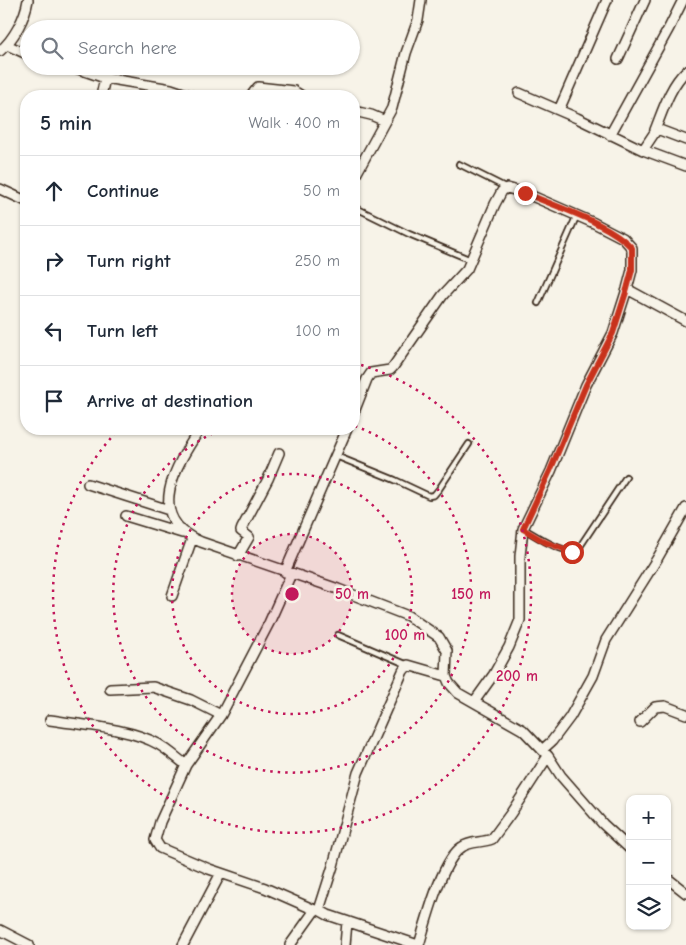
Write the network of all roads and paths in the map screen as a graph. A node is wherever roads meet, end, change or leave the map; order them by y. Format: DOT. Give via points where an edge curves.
graph roads {
  1 [pos="28,0"];
  2 [pos="422,0"];
  3 [pos="607,0"];
  4 [pos="645,0"];
  5 [pos="683,0"];
  6 [pos="21,20"];
  7 [pos="20,21"];
  8 [pos="3,48"];
  9 [pos="20,53"];
  10 [pos="618,59"];
  11 [pos="686,71"];
  12 [pos="96,75"];
  13 [pos="105,78"];
  14 [pos="102,90"];
  15 [pos="174,90"];
  16 [pos="256,90"];
  17 [pos="285,90"];
  18 [pos="519,93"];
  19 [pos="559,110"];
  20 [pos="360,113"];
  21 [pos="385,121"];
  22 [pos="655,130"];
  23 [pos="610,135"];
  24 [pos="686,140"];
  25 [pos="643,150"];
  26 [pos="459,164"];
  27 [pos="360,166"];
  28 [pos="686,166"];
  29 [pos="507,188"];
  30 [pos="0,189"];
  31 [pos="20,198"];
  32 [pos="360,210"];
  33 [pos="577,215"];
  34 [pos="471,260"];
  35 [pos="627,289"];
  36 [pos="538,303"];
  37 [pos="686,321"];
  38 [pos="360,397"];
  39 [pos="196,435"];
  40 [pos="345,435"];
  41 [pos="469,444"];
  42 [pos="279,452"];
  43 [pos="336,456"];
  44 [pos="626,477"];
  45 [pos="88,484"];
  46 [pos="686,508"];
  47 [pos="169,510"];
  48 [pos="126,516"];
  49 [pos="523,529"];
  50 [pos="188,536"];
  51 [pos="238,556"];
  52 [pos="288,573"];
  53 [pos="172,596"];
  54 [pos="338,635"];
  55 [pos="408,666"];
  56 [pos="446,676"];
  57 [pos="110,689"];
  58 [pos="474,702"];
  59 [pos="686,714"];
  60 [pos="221,715"];
  61 [pos="50,720"];
  62 [pos="640,722"];
  63 [pos="545,753"];
  64 [pos="186,765"];
  65 [pos="626,845"];
  66 [pos="221,873"];
  67 [pos="671,881"];
  68 [pos="686,892"];
  69 [pos="317,910"];
  70 [pos="347,922"];
  71 [pos="0,930"];
  72 [pos="29,945"];
  73 [pos="183,945"];
  74 [pos="290,945"];
  75 [pos="345,945"];
  76 [pos="419,945"];
  1 -- 6 [label="street"];
  2 -- 21 [label="street" via="392,108"];
  3 -- 19 [label="street"];
  4 -- 10 [label="street"];
  5 -- 23 [label="street"];
  7 -- 8 [label="street"];
  8 -- 9 [label="street"];
  11 -- 22 [label="street" via="673,89"];
  12 -- 13 [label="street"];
  13 -- 14 [label="street"];
  13 -- 15 [label="street"];
  16 -- 17 [label="street" via="258,87"];
  18 -- 19 [label="street"];
  19 -- 23 [label="street"];
  20 -- 21 [label="street"];
  21 -- 27 [label="street"];
  22 -- 24 [label="street"];
  22 -- 25 [label="street"];
  23 -- 25 [label="street"];
  25 -- 28 [label="street"];
  26 -- 29 [label="lane"];
  29 -- 33 [label="street"];
  29 -- 34 [label="street" via="495,204"];
  30 -- 31 [label="street"];
  32 -- 34 [label="lane"];
  33 -- 35 [label="street" via="623,238 632,248 632,270"];
  33 -- 36 [label="lane"];
  34 -- 38 [label="street" via="467,270 442,295 393,367 371,374"];
  35 -- 37 [label="street"];
  35 -- 49 [label="street" via="613,333 586,385"];
  39 -- 47 [label="street" via="173,476"];
  40 -- 43 [label="street"];
  41 -- 43 [label="lane" via="439,490 429,496"];
  42 -- 51 [label="street" via="242,528 241,531 248,536"];
  43 -- 52 [label="street"];
  44 -- 49 [label="lane" via="577,551 551,544"];
  45 -- 47 [label="street"];
  46 -- 63 [label="street" via="606,640 593,676 570,717"];
  47 -- 50 [label="street" via="177,527"];
  48 -- 50 [label="street"];
  49 -- 58 [label="street" via="520,620 494,674"];
  50 -- 51 [label="street"];
  50 -- 53 [label="street"];
  51 -- 52 [label="street"];
  52 -- 56 [label="street" via="408,616 439,637 447,652"];
  52 -- 60 [label="street" via="269,623"];
  54 -- 55 [label="lane"];
  55 -- 56 [label="street"];
  55 -- 69 [label="street" via="358,773 334,866"];
  56 -- 58 [label="street" via="458,693"];
  57 -- 60 [label="street" via="153,687"];
  58 -- 63 [label="street" via="523,730"];
  59 -- 62 [label="street" via="665,706 655,707"];
  60 -- 64 [label="street"];
  61 -- 64 [label="street" via="143,738"];
  63 -- 65 [label="street" via="603,824"];
  63 -- 76 [label="street" via="492,840 466,845 456,852 434,894"];
  64 -- 66 [label="street" via="155,840 160,848"];
  66 -- 69 [label="street"];
  66 -- 73 [label="street"];
  67 -- 68 [label="street"];
  69 -- 70 [label="street"];
  69 -- 74 [label="street"];
  70 -- 75 [label="street"];
  70 -- 76 [label="street"];
  71 -- 72 [label="street"];
}
